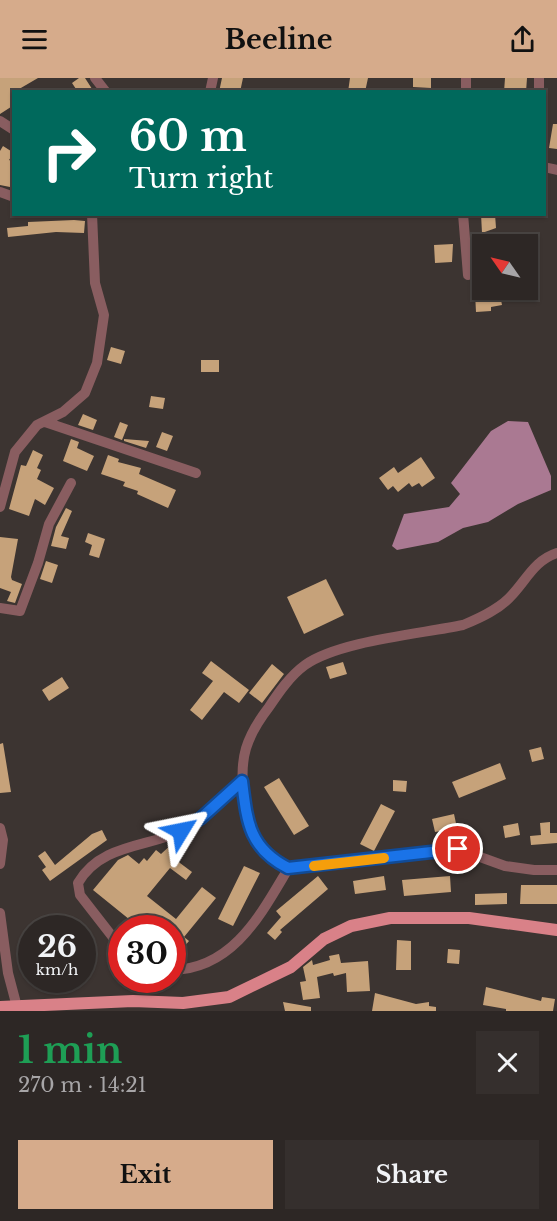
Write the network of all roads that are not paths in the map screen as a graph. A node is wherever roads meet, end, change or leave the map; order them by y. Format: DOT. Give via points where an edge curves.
graph roads {
  1 [pos="95,78"];
  2 [pos="104,90"];
  3 [pos="92,216"];
  4 [pos="463,216"];
  5 [pos="468,275"];
  6 [pos="45,422"];
  7 [pos="6,465"];
  8 [pos="196,473"];
  9 [pos="71,483"];
  10 [pos="0,507"];
  11 [pos="557,553"];
  12 [pos="0,608"];
  13 [pos="242,781"];
  14 [pos="0,828"];
  15 [pos="0,864"];
  16 [pos="288,868"];
  17 [pos="557,870"];
  18 [pos="0,913"];
  19 [pos="557,930"];
  20 [pos="108,931"];
  21 [pos="186,969"];
  22 [pos="134,1006"];
  23 [pos="8,1008"];
  1 -- 2 [label="street"];
  3 -- 6 [label="street" via="95,283 104,315 98,363 85,393"];
  4 -- 5 [label="street"];
  6 -- 7 [label="street" via="37,425"];
  6 -- 8 [label="street"];
  7 -- 10 [label="street"];
  9 -- 12 [label="street" via="49,524 20,611"];
  11 -- 13 [label="street" via="534,566 511,596 480,618 463,625 329,652 304,666 281,690 246,743"];
  13 -- 16 [label="street" via="255,843"];
  13 -- 20 [label="street" via="181,831 126,846 83,873 78,883 80,895"];
  14 -- 15 [label="street"];
  16 -- 17 [label="street" via="458,849 506,866"];
  16 -- 21 [label="street" via="254,925 218,958 201,967"];
  18 -- 23 [label="street"];
  19 -- 22 [label="main road" via="469,918 390,918 351,926 324,939 291,967 229,997"];
  22 -- 23 [label="main road"];
}
